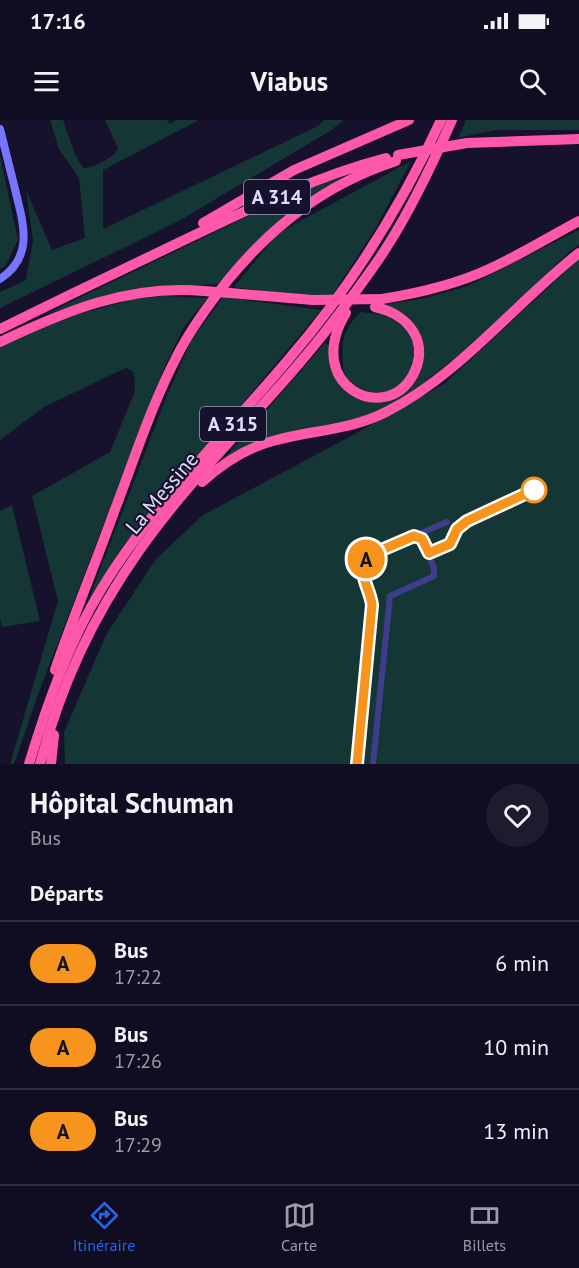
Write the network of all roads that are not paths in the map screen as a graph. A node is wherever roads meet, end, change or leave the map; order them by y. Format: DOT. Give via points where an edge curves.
graph roads {
  1 [pos="409,120"];
  2 [pos="441,120"];
  3 [pos="452,120"];
  4 [pos="0,129"];
  5 [pos="579,139"];
  6 [pos="397,158"];
  7 [pos="579,221"];
  8 [pos="387,247"];
  9 [pos="160,251"];
  10 [pos="579,253"];
  11 [pos="0,279"];
  12 [pos="379,303"];
  13 [pos="0,329"];
  14 [pos="0,342"];
  15 [pos="184,494"];
  16 [pos="447,522"];
  17 [pos="414,536"];
  18 [pos="52,718"];
  19 [pos="38,734"];
  20 [pos="29,764"];
  21 [pos="40,764"];
  22 [pos="51,764"];
  23 [pos="357,764"];
  24 [pos="373,764"];
  1 -- 9 [label="highway" via="294,170"];
  2 -- 19 [label="highway, La Messine / A 315" via="395,210 352,279 289,360 186,476 101,590 69,653"];
  3 -- 8 [label="highway, La Messine / A 315"];
  4 -- 11 [label="street" via="24,237 18,261"];
  5 -- 6 [label="highway, A 314, bridge" via="465,146"];
  6 -- 9 [label="highway, A 314" via="343,171 292,190"];
  6 -- 19 [label="highway" via="323,194 281,223 237,269 196,322 169,372 141,439 62,650 38,720"];
  7 -- 12 [label="highway" via="478,274"];
  8 -- 12 [label="highway" via="342,320 333,350 336,372 344,382 355,392 375,397 390,395 407,383 417,366 419,349 406,322"];
  8 -- 15 [label="highway, La Messine / A 315" via="298,364"];
  9 -- 13 [label="highway, A 314"];
  10 -- 15 [label="highway" via="464,357 411,398 386,413 351,426 293,436 248,451"];
  12 -- 14 [label="highway, bridge" via="156,291 108,298"];
  15 -- 18 [label="highway, La Messine / A 315" via="110,595 77,657"];
  16 -- 17 [label="street"];
  17 -- 23 [label="street" via="370,555 362,567 372,605"];
  17 -- 24 [label="street" via="422,539 434,576 390,596"];
  18 -- 21 [label="highway, La Messine / A 315"];
  18 -- 22 [label="highway" via="55,734"];
  19 -- 20 [label="highway, La Messine / A 315"];
}
